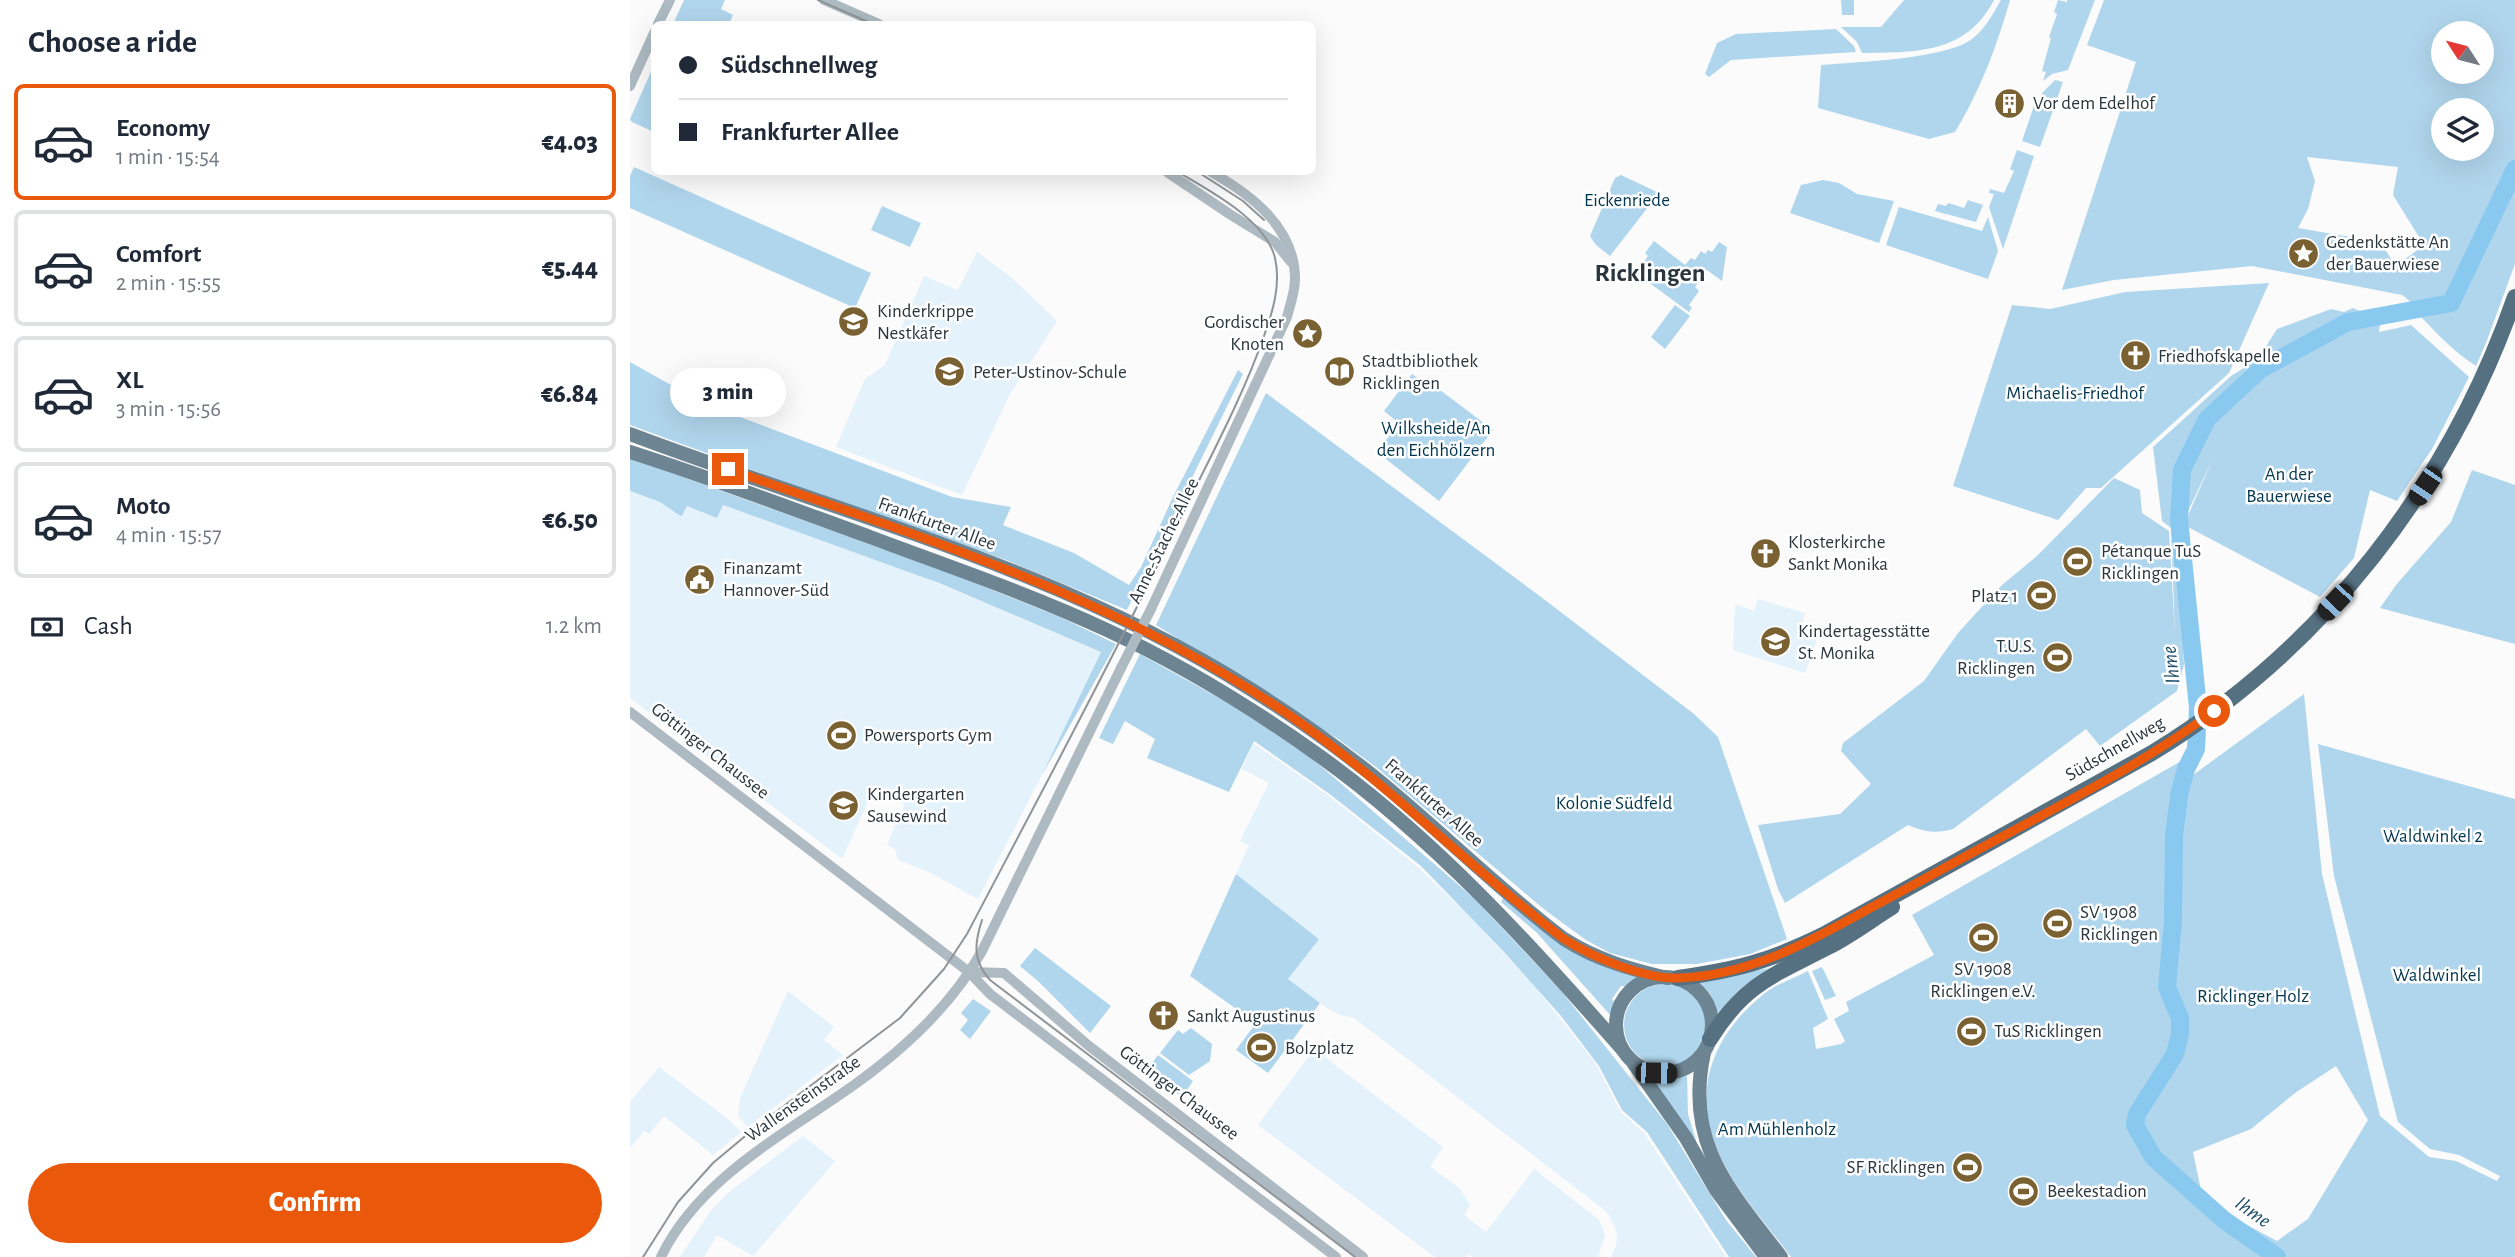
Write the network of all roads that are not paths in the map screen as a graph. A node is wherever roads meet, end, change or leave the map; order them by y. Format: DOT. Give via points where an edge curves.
graph roads {
  1 [pos="670,0"];
  2 [pos="824,0"];
  3 [pos="660,21"];
  4 [pos="872,21"];
  5 [pos="651,40"];
  6 [pos="630,86"];
  7 [pos="1171,175"];
  8 [pos="1216,175"];
  9 [pos="1294,267"];
  10 [pos="2515,297"];
  11 [pos="2515,327"];
  12 [pos="2501,349"];
  13 [pos="630,434"];
  14 [pos="630,452"];
  15 [pos="630,712"];
  16 [pos="1787,960"];
  17 [pos="969,972"];
  18 [pos="1673,978"];
  19 [pos="1708,1045"];
  20 [pos="1627,1055"];
  21 [pos="661,1257"];
  22 [pos="1336,1257"];
  23 [pos="1363,1257"];
  24 [pos="1766,1257"];
  25 [pos="1781,1257"];
  1 -- 3 [label="street"];
  2 -- 4 [label="street"];
  5 -- 6 [label="street"];
  7 -- 9 [label="street" via="1275,242"];
  8 -- 9 [label="street, Anne-Stache-Allee" via="1255,201 1289,243"];
  9 -- 17 [label="street, Anne-Stache-Allee, bridge" via="1287,317 1151,609"];
  10 -- 12 [label="highway, Südschnellweg"];
  11 -- 12 [label="highway, Südschnellweg"];
  12 -- 16 [label="highway, Südschnellweg" via="2482,394 2425,486 2361,573 2281,657 2203,726"];
  13 -- 18 [label="main road, Frankfurter Allee" via="1003,568 1152,633 1251,690 1342,752 1564,939 1615,965"];
  14 -- 20 [label="main road, Frankfurter Allee" via="1038,600 1145,649 1242,704 1357,785 1450,865 1555,972"];
  15 -- 17 [label="street, Göttinger Chaussee"];
  16 -- 18 [label="highway, Südschnellweg"];
  16 -- 19 [label="highway, Südschnellweg" via="1743,995"];
  17 -- 21 [label="street, Wallensteinstraße" via="918,1032 880,1065 760,1151 695,1206"];
  17 -- 22 [label="street, Göttinger Chaussee" via="990,994"];
  17 -- 23 [label="street, Göttinger Chaussee" via="1004,973 1089,1046"];
  18 -- 19 [label="main road" via="1699,992 1706,1002 1711,1014"];
  18 -- 20 [label="main road" via="1643,983 1624,1000 1616,1024"];
  19 -- 20 [label="main road" via="1695,1062 1670,1073 1649,1071"];
  19 -- 25 [label="main road" via="1698,1096 1706,1142 1726,1182"];
  20 -- 24 [label="main road, Frankfurter Allee"];
}
